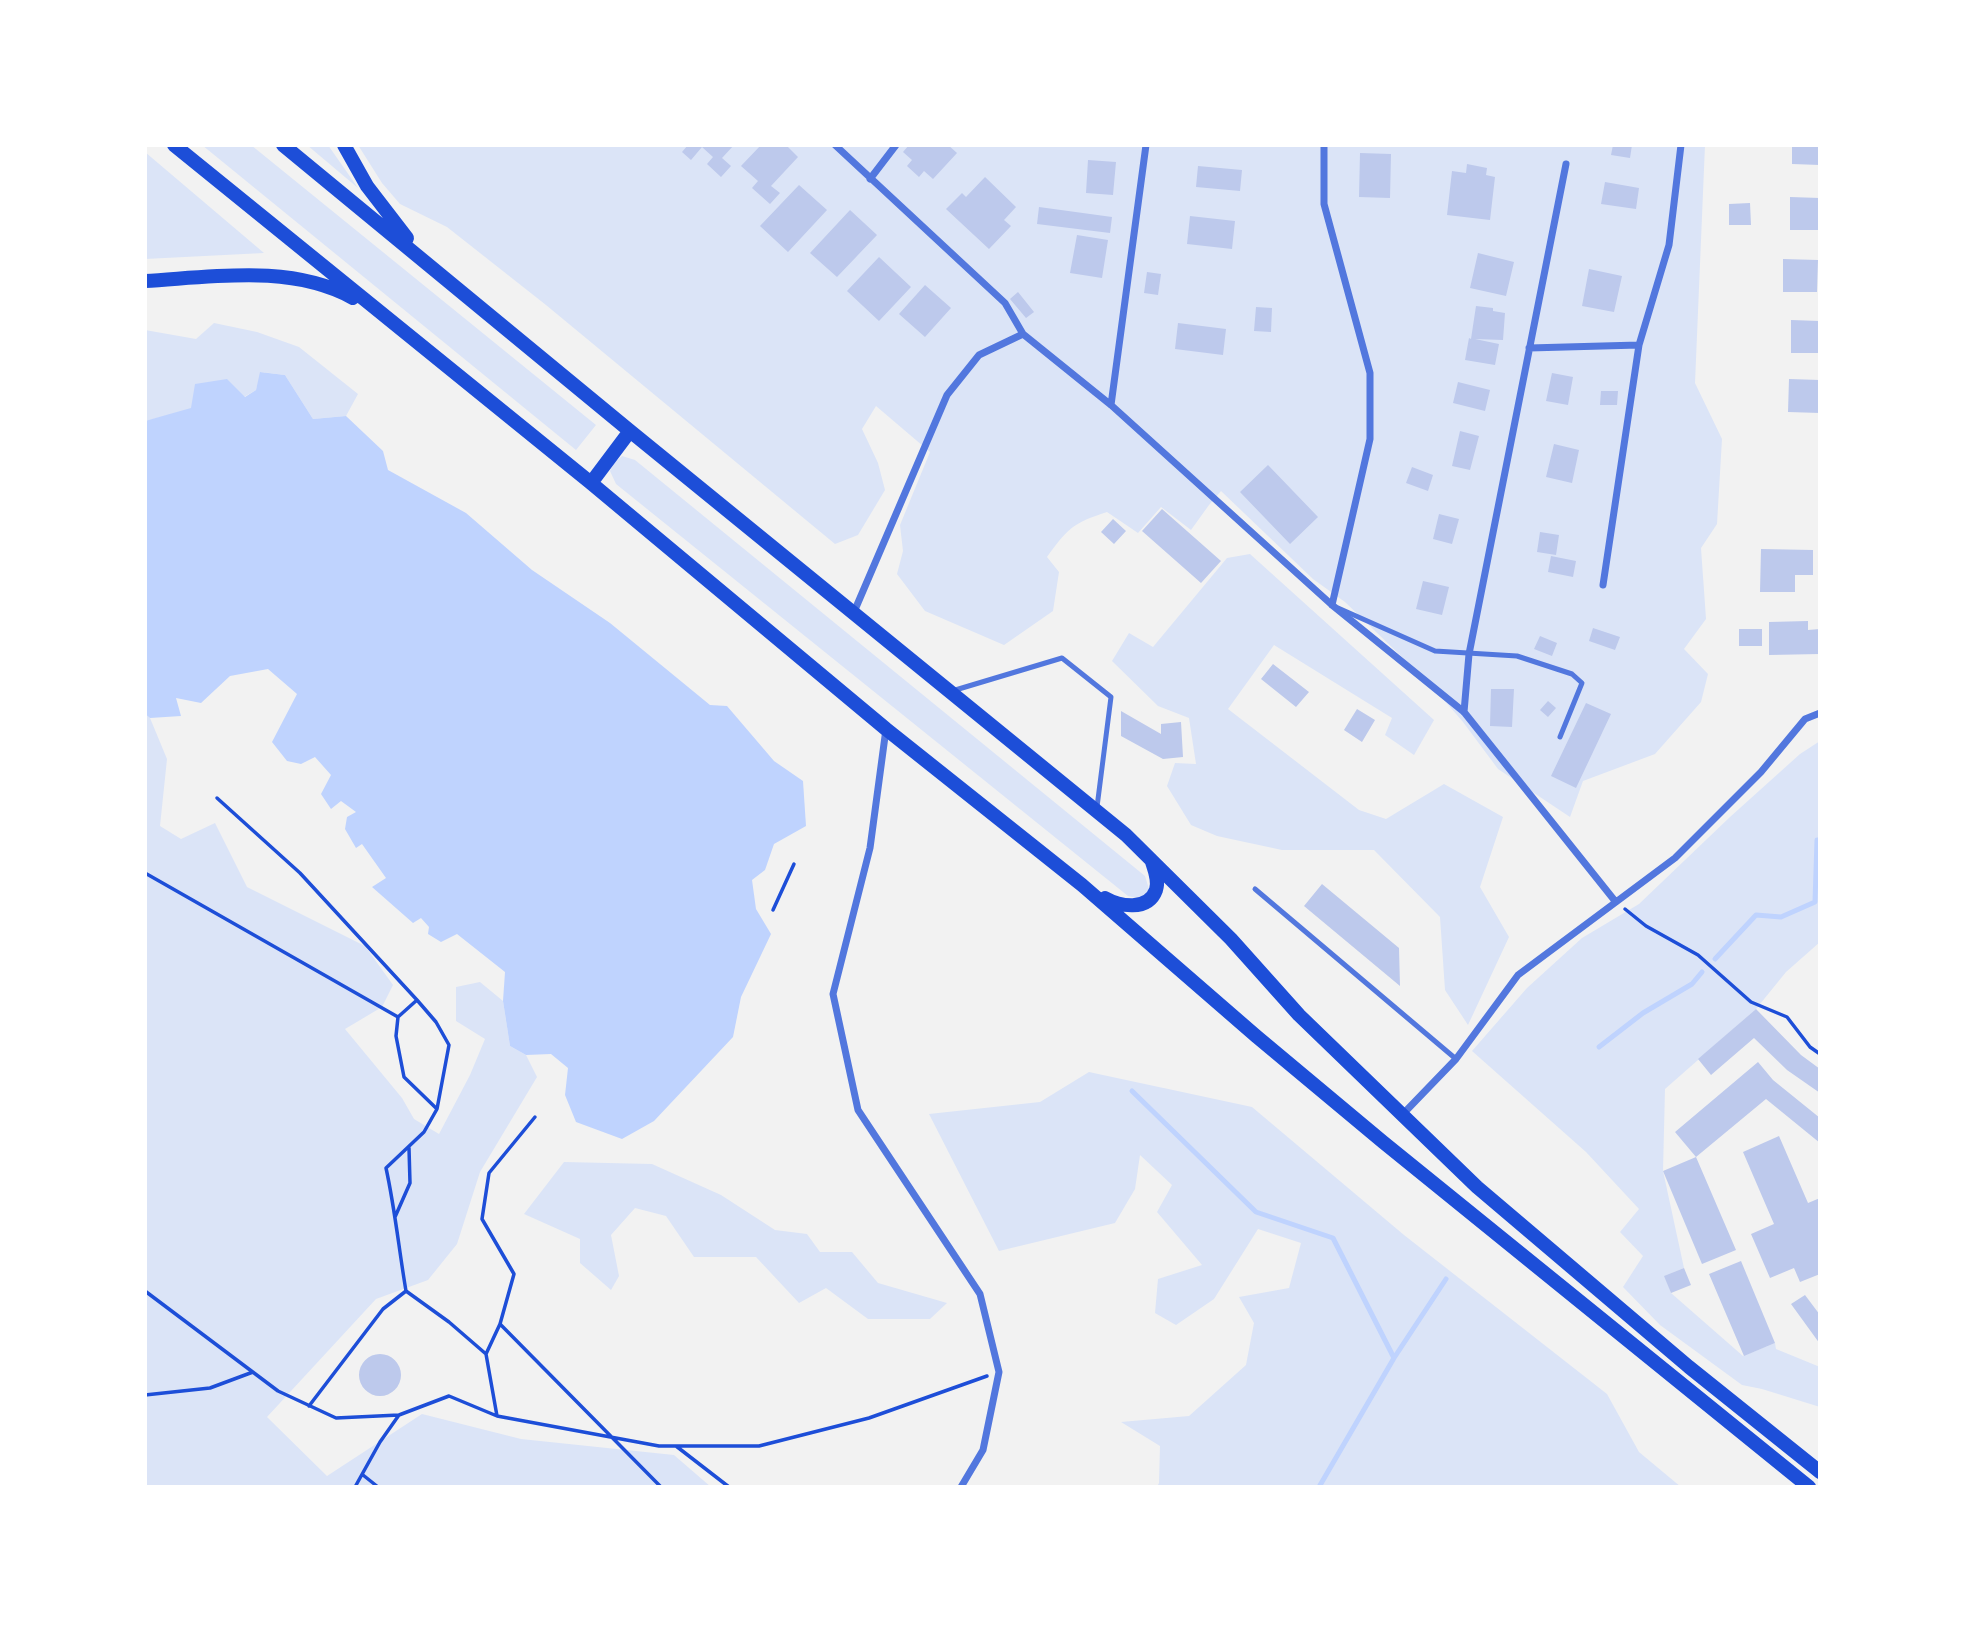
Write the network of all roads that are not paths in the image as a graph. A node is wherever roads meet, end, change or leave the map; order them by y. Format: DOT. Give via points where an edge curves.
graph roads {
  1 [pos="174,145"];
  2 [pos="283,145"];
  3 [pos="344,145"];
  4 [pos="835,145"];
  5 [pos="896,145"];
  6 [pos="1146,145"];
  7 [pos="1324,145"];
  8 [pos="1681,145"];
  9 [pos="1566,164"];
  10 [pos="870,179"];
  11 [pos="423,258"];
  12 [pos="145,281"];
  13 [pos="382,313"];
  14 [pos="1023,334"];
  15 [pos="1639,345"];
  16 [pos="1529,348"];
  17 [pos="1111,405"];
  18 [pos="630,431"];
  19 [pos="591,482"];
  20 [pos="1603,585"];
  21 [pos="1332,605"];
  22 [pos="854,613"];
  23 [pos="1469,654"];
  24 [pos="949,692"];
  25 [pos="1464,712"];
  26 [pos="1820,713"];
  27 [pos="886,729"];
  28 [pos="1560,737"];
  29 [pos="1097,810"];
  30 [pos="1151,859"];
  31 [pos="1082,885"];
  32 [pos="1255,889"];
  33 [pos="1615,901"];
  34 [pos="1456,1059"];
  35 [pos="1402,1115"];
  36 [pos="1820,1472"];
  37 [pos="961,1487"];
  38 [pos="1809,1487"];
  1 -- 13 [label="main road"];
  2 -- 11 [label="main road"];
  3 -- 11 [label="main road" via="367,186"];
  4 -- 10 [label="street"];
  5 -- 10 [label="street"];
  6 -- 17 [label="street"];
  7 -- 21 [label="street" via="1324,204 1370,373 1370,439"];
  8 -- 15 [label="street" via="1669,245"];
  9 -- 16 [label="street"];
  10 -- 14 [label="street" via="1005,303"];
  11 -- 18 [label="main road"];
  12 -- 13 [label="main road" via="260,276 299,279 337,289"];
  13 -- 19 [label="main road"];
  14 -- 17 [label="street"];
  14 -- 22 [label="street" via="979,355 947,395"];
  15 -- 16 [label="street"];
  15 -- 20 [label="street"];
  16 -- 23 [label="street"];
  17 -- 21 [label="street"];
  18 -- 19 [label="main road"];
  18 -- 22 [label="main road"];
  19 -- 27 [label="main road"];
  21 -- 23 [label="lane" via="1435,651"];
  21 -- 25 [label="street"];
  22 -- 24 [label="main road"];
  23 -- 25 [label="street"];
  23 -- 28 [label="lane" via="1517,656 1572,674 1583,683"];
  24 -- 29 [label="main road"];
  24 -- 29 [label="lane" via="1062,658 1111,698"];
  25 -- 33 [label="street"];
  26 -- 33 [label="street" via="1805,719 1675,858"];
  27 -- 31 [label="main road"];
  27 -- 37 [label="street" via="870,848 832,994 858,1110 980,1294 999,1372 983,1450"];
  29 -- 30 [label="main road"];
  30 -- 31 [label="main road" via="1157,890 1145,901 1120,905"];
  30 -- 35 [label="main road" via="1299,1015"];
  31 -- 38 [label="main road" via="1383,1142"];
  32 -- 34 [label="lane"];
  33 -- 34 [label="street" via="1518,975"];
  34 -- 35 [label="street"];
  35 -- 36 [label="main road" via="1555,1255"];
}
